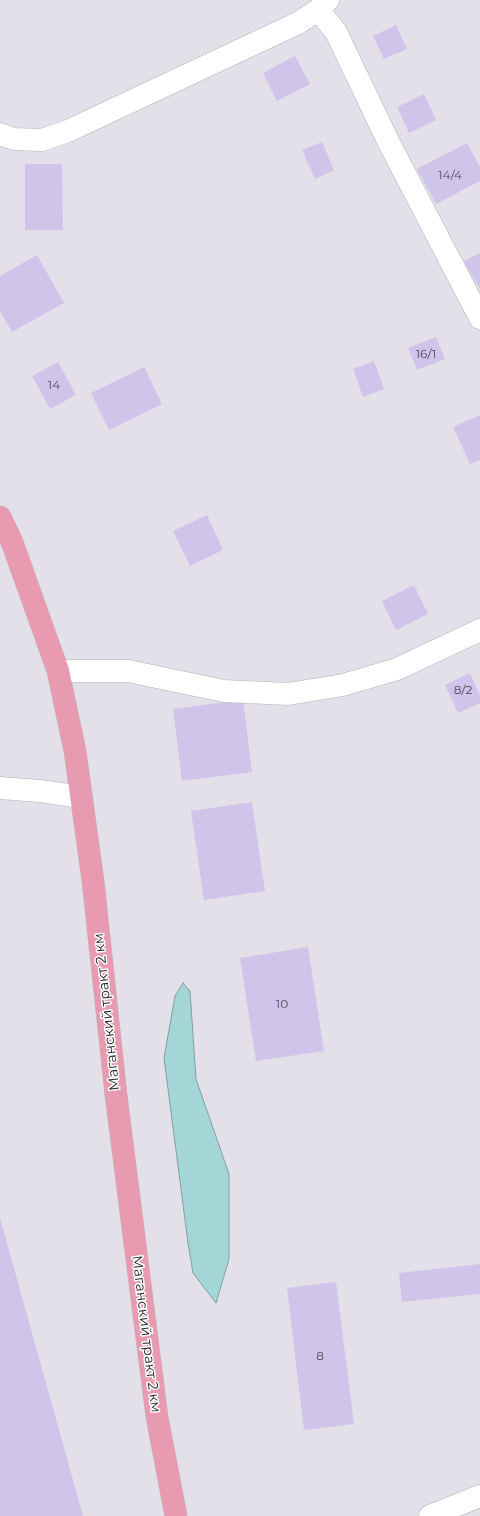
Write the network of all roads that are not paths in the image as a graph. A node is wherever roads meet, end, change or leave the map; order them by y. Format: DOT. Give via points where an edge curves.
graph roads {
  1 [pos="323,5"];
  2 [pos="0,134"];
  3 [pos="480,318"];
  4 [pos="0,518"];
  5 [pos="480,630"];
  6 [pos="58,671"];
  7 [pos="0,788"];
  8 [pos="81,797"];
  9 [pos="480,1496"];
  10 [pos="176,1516"];
  11 [pos="430,1516"];
  1 -- 2 [label="street" via="298,23 68,131 42,140 14,139"];
  1 -- 3 [label="street" via="388,141"];
  4 -- 6 [label="main road, Маганский тракт 2 км" via="12,542"];
  5 -- 6 [label="street" via="397,669 343,685 288,694 224,691 128,671"];
  6 -- 8 [label="main road, Маганский тракт 2 км" via="75,751"];
  7 -- 8 [label="street"];
  8 -- 10 [label="main road, Маганский тракт 2 км" via="156,1417"];
  9 -- 11 [label="street"];
}
